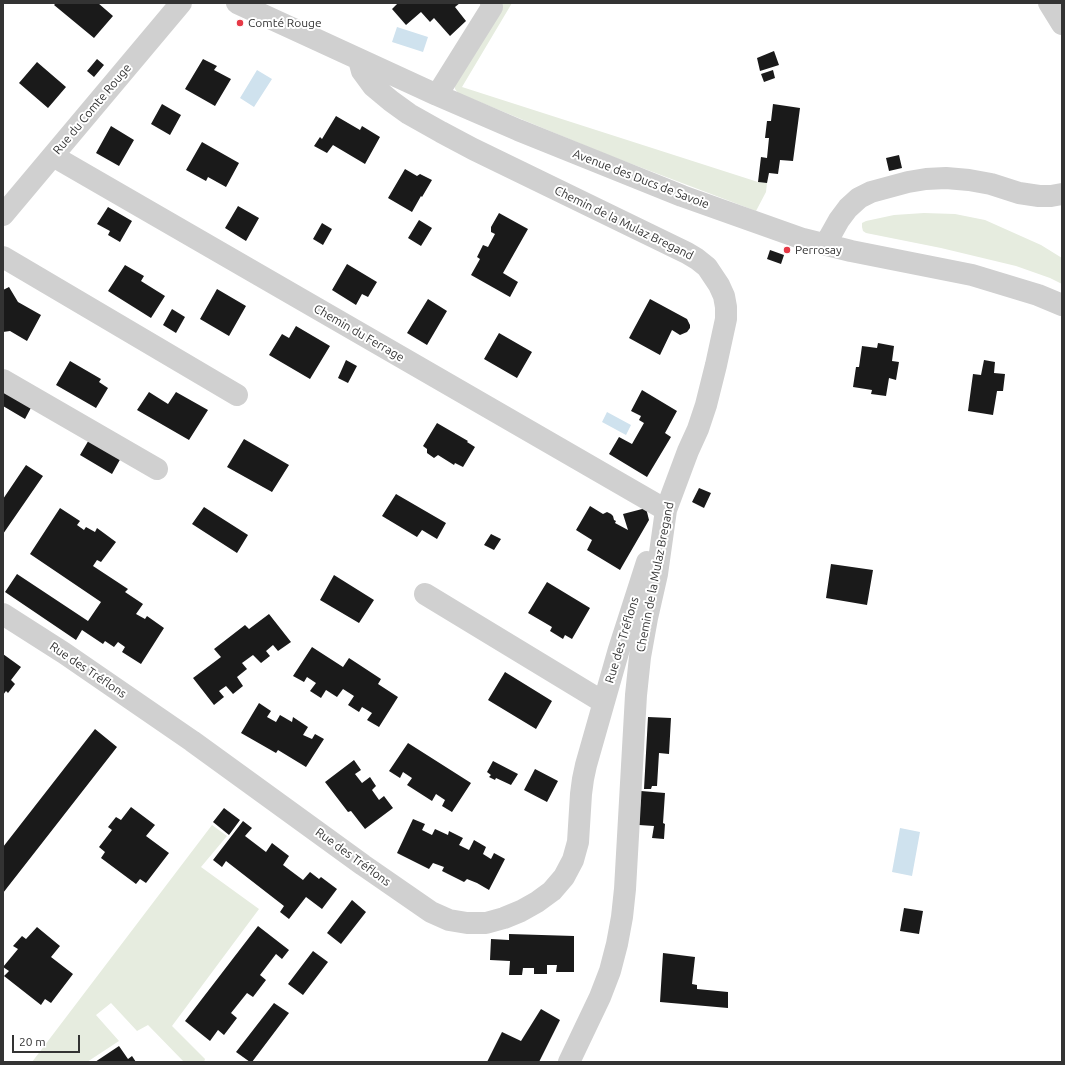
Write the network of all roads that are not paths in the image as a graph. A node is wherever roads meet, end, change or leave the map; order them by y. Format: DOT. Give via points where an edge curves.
graph roads {
  1 [pos="181,3"];
  2 [pos="237,3"];
  3 [pos="491,3"];
  4 [pos="1049,3"];
  5 [pos="1062,24"];
  6 [pos="359,60"];
  7 [pos="437,95"];
  8 [pos="53,156"];
  9 [pos="1062,194"];
  10 [pos="3,215"];
  11 [pos="825,245"];
  12 [pos="3,257"];
  13 [pos="1062,305"];
  14 [pos="3,380"];
  15 [pos="237,395"];
  16 [pos="157,469"];
  17 [pos="666,510"];
  18 [pos="425,594"];
  19 [pos="3,614"];
  20 [pos="603,702"];
  21 [pos="569,1062"];
  1 -- 8 [label="street, Rue du Comte Rouge"];
  2 -- 6 [label="street, Avenue des Ducs de Savoie"];
  3 -- 7 [label="street" via="492,7"];
  4 -- 5 [label="street"];
  6 -- 7 [label="street, Avenue des Ducs de Savoie"];
  6 -- 17 [label="street, Chemin de la Mulaz Bregand" via="362,71 374,86 409,114 473,149 697,259 713,275 724,296 724,330 706,405"];
  7 -- 11 [label="street, Avenue des Ducs de Savoie" via="682,196"];
  8 -- 10 [label="street, Rue du Comte Rouge"];
  8 -- 17 [label="street, Chemin du Ferrage"];
  9 -- 11 [label="street" via="1039,196 991,184 946,178 908,182 859,198 839,220"];
  11 -- 13 [label="street, Avenue des Ducs de Savoie" via="1005,284"];
  12 -- 15 [label="street"];
  14 -- 16 [label="street"];
  17 -- 20 [label="street, Rue des Tréflons" via="653,543"];
  17 -- 21 [label="street, Chemin de la Mulaz Bregand" via="657,574 640,657 622,917 610,971"];
  18 -- 20 [label="street, Rue des Tréflons"];
  19 -- 20 [label="street, Rue des Tréflons" via="192,741 432,912 448,920 467,923 486,922 521,911 552,891 564,876 573,860 578,842 583,779"];
}
